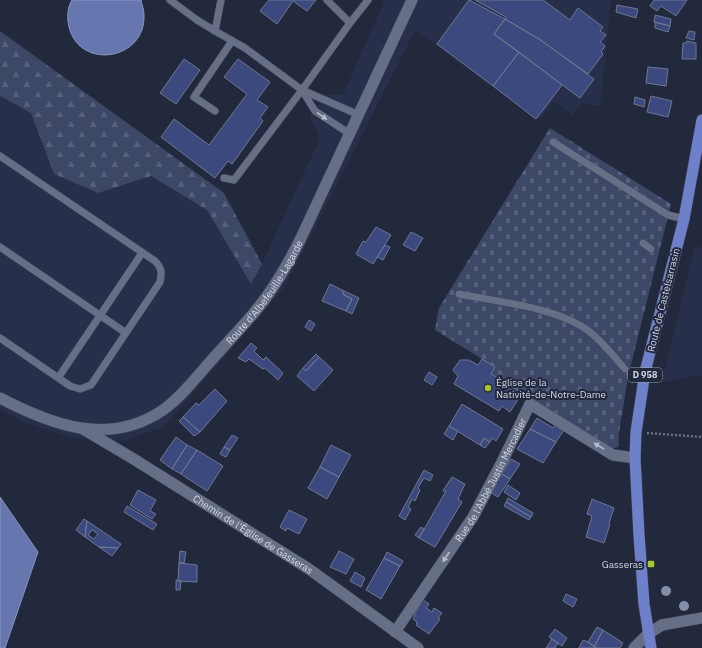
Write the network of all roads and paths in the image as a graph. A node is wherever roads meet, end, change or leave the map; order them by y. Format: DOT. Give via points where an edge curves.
graph roads {
  1 [pos="170,0"];
  2 [pos="221,0"];
  3 [pos="327,0"];
  4 [pos="368,0"];
  5 [pos="412,0"];
  6 [pos="350,23"];
  7 [pos="215,31"];
  8 [pos="232,41"];
  9 [pos="302,90"];
  10 [pos="215,111"];
  11 [pos="359,115"];
  12 [pos="702,120"];
  13 [pos="350,134"];
  14 [pos="553,142"];
  15 [pos="0,156"];
  16 [pos="224,178"];
  17 [pos="684,219"];
  18 [pos="643,243"];
  19 [pos="0,247"];
  20 [pos="652,249"];
  21 [pos="142,253"];
  22 [pos="459,294"];
  23 [pos="100,315"];
  24 [pos="126,333"];
  25 [pos="0,338"];
  26 [pos="625,369"];
  27 [pos="58,378"];
  28 [pos="0,398"];
  29 [pos="83,429"];
  30 [pos="636,432"];
  31 [pos="702,437"];
  32 [pos="635,458"];
  33 [pos="702,618"];
  34 [pos="395,632"];
  35 [pos="648,634"];
  36 [pos="418,648"];
  37 [pos="634,648"];
  38 [pos="651,648"];
  1 -- 7 [label="lane"];
  2 -- 7 [label="lane"];
  3 -- 6 [label="lane"];
  4 -- 6 [label="lane"];
  5 -- 11 [label="street, Route d'Albefeuille-Lagarde"];
  6 -- 9 [label="lane"];
  7 -- 8 [label="lane"];
  8 -- 9 [label="lane"];
  8 -- 10 [label="lane" via="194,97"];
  9 -- 11 [label="lane"];
  9 -- 13 [label="lane, one-way" via="315,111"];
  9 -- 16 [label="lane" via="234,180"];
  11 -- 13 [label="street, Route d'Albefeuille-Lagarde"];
  12 -- 17 [label="main road, Route de Castelsarrasin / D 958"];
  13 -- 29 [label="street, Route d'Albefeuille-Lagarde" via="286,268 267,297 209,363 164,409 146,420 108,430"];
  14 -- 17 [label="lane" via="668,215"];
  15 -- 21 [label="lane"];
  17 -- 30 [label="main road, Route de Castelsarrasin / D 958" via="645,372"];
  18 -- 20 [label="lane"];
  19 -- 23 [label="lane"];
  21 -- 23 [label="lane"];
  21 -- 24 [label="lane" via="160,266 162,274 160,282"];
  22 -- 26 [label="lane" via="552,312 589,331"];
  23 -- 24 [label="lane"];
  23 -- 27 [label="lane"];
  24 -- 27 [label="lane" via="91,385 80,389"];
  25 -- 27 [label="lane"];
  28 -- 29 [label="street, Route d'Albefeuille-Lagarde" via="57,424"];
  29 -- 34 [label="street, Chemin de l'Église de Gasseras" via="309,569"];
  30 -- 31 [label="path"];
  30 -- 32 [label="main road, Route de Castelsarrasin / D 958"];
  32 -- 34 [label="street, Rue de l'Abbé Justin Mercadier, one-way" via="613,455 530,404 473,517"];
  32 -- 35 [label="main road, Route de Castelsarrasin / D 958" via="639,543"];
  33 -- 35 [label="street" via="667,623"];
  34 -- 36 [label="street, Chemin de l'Église de Gasseras"];
  35 -- 37 [label="street"];
  35 -- 38 [label="main road, Route de Castelsarrasin / D 958"];
}
